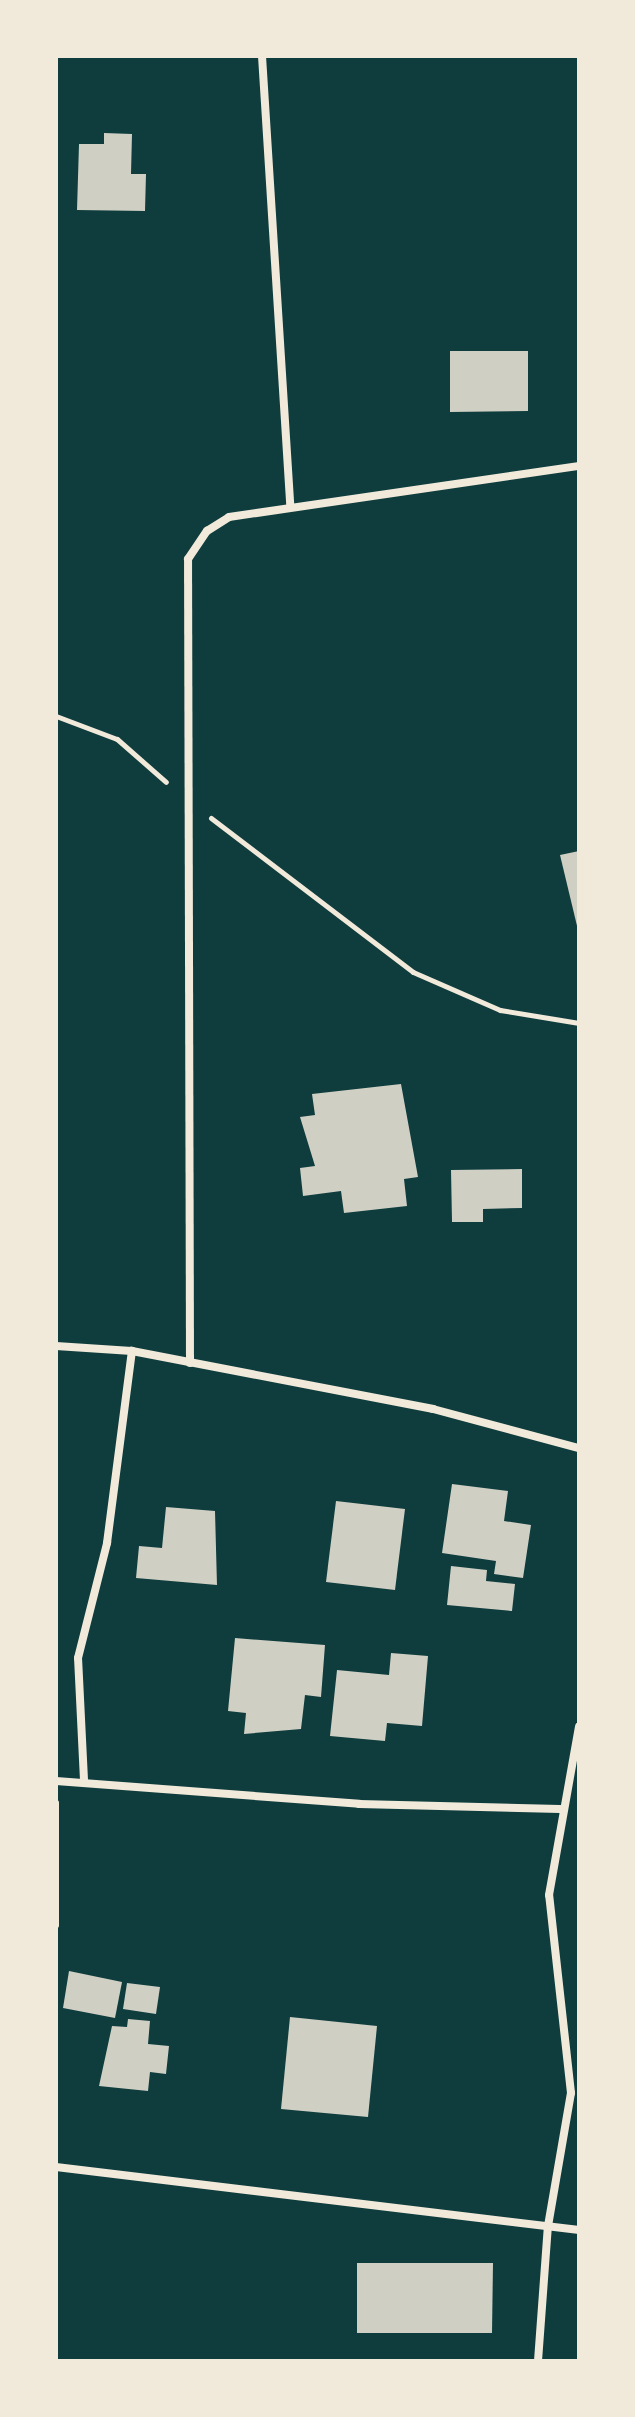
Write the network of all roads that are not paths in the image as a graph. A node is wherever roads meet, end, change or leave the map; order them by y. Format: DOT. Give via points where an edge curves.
graph roads {
  1 [pos="262,56"];
  2 [pos="579,466"];
  3 [pos="290,507"];
  4 [pos="56,1346"];
  5 [pos="132,1351"];
  6 [pos="190,1363"];
  7 [pos="579,1448"];
  8 [pos="579,1727"];
  9 [pos="84,1780"];
  10 [pos="56,1781"];
  11 [pos="560,1809"];
  12 [pos="56,2167"];
  13 [pos="548,2226"];
  14 [pos="579,2230"];
  15 [pos="538,2361"];
  1 -- 3 [label="street"];
  2 -- 3 [label="street"];
  3 -- 6 [label="street" via="229,517 207,531 188,559"];
  4 -- 5 [label="street"];
  5 -- 6 [label="street"];
  5 -- 9 [label="street" via="107,1543 78,1658"];
  6 -- 7 [label="street" via="433,1409"];
  8 -- 11 [label="street"];
  9 -- 10 [label="street"];
  9 -- 11 [label="street" via="359,1804"];
  11 -- 13 [label="street" via="549,1895 571,2093"];
  12 -- 13 [label="street"];
  13 -- 14 [label="street"];
  13 -- 15 [label="street"];
}
